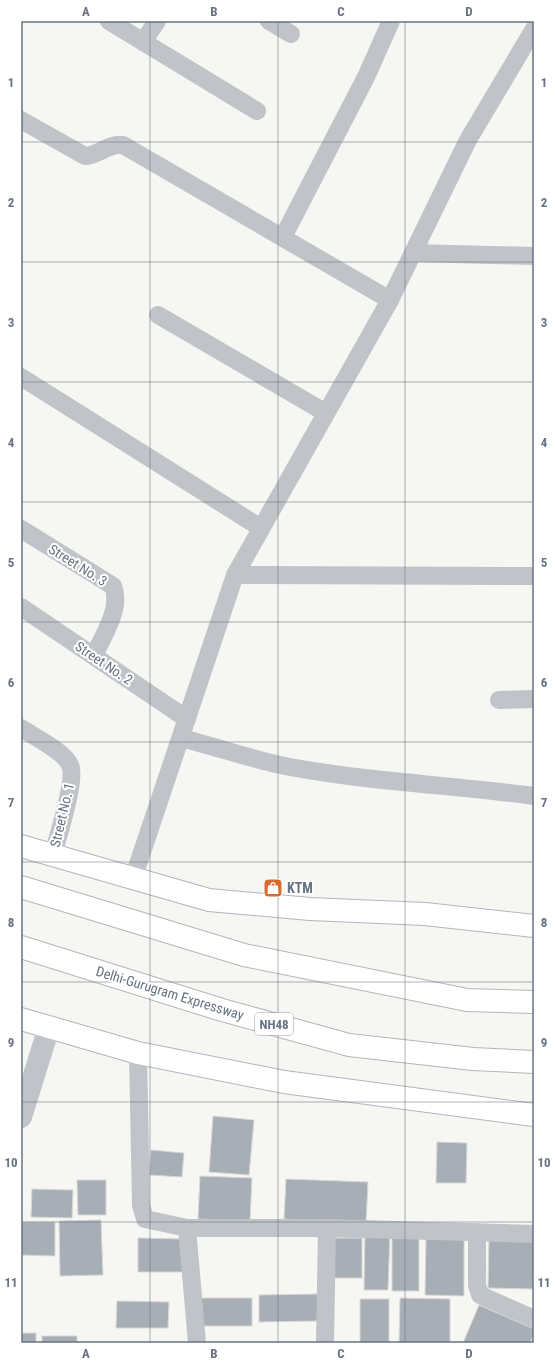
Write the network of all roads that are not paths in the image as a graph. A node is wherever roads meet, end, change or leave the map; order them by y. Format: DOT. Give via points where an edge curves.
graph roads {
  1 [pos="109,21"];
  2 [pos="157,21"];
  3 [pos="269,21"];
  4 [pos="391,21"];
  5 [pos="534,29"];
  6 [pos="291,34"];
  7 [pos="143,42"];
  8 [pos="257,111"];
  9 [pos="21,120"];
  10 [pos="283,238"];
  11 [pos="413,252"];
  12 [pos="534,256"];
  13 [pos="390,300"];
  14 [pos="158,315"];
  15 [pos="21,377"];
  16 [pos="326,413"];
  17 [pos="261,528"];
  18 [pos="21,529"];
  19 [pos="235,575"];
  20 [pos="534,576"];
  21 [pos="21,607"];
  22 [pos="94,656"];
  23 [pos="534,699"];
  24 [pos="500,700"];
  25 [pos="187,719"];
  26 [pos="21,728"];
  27 [pos="181,738"];
  28 [pos="534,796"];
  29 [pos="21,846"];
  30 [pos="53,855"];
  31 [pos="132,879"];
  32 [pos="21,887"];
  33 [pos="534,926"];
  34 [pos="21,947"];
  35 [pos="534,1002"];
  36 [pos="21,1019"];
  37 [pos="48,1027"];
  38 [pos="138,1053"];
  39 [pos="534,1062"];
  40 [pos="534,1115"];
  41 [pos="21,1117"];
  42 [pos="187,1228"];
  43 [pos="327,1228"];
  44 [pos="477,1232"];
  45 [pos="534,1234"];
  46 [pos="534,1319"];
  47 [pos="197,1343"];
  48 [pos="325,1343"];
  1 -- 7 [label="street"];
  2 -- 7 [label="street"];
  3 -- 6 [label="street"];
  4 -- 10 [label="street" via="366,78"];
  5 -- 11 [label="street" via="468,140"];
  7 -- 8 [label="street"];
  9 -- 10 [label="street" via="85,156 94,155 115,144 123,145"];
  10 -- 13 [label="street"];
  11 -- 12 [label="street"];
  11 -- 13 [label="street"];
  13 -- 16 [label="street"];
  14 -- 16 [label="street"];
  15 -- 17 [label="street"];
  16 -- 17 [label="street"];
  17 -- 19 [label="street"];
  18 -- 22 [label="street, Street No. 3" via="113,586 116,606"];
  19 -- 20 [label="street"];
  19 -- 25 [label="street"];
  21 -- 22 [label="street, Street No. 2"];
  22 -- 25 [label="street, Street No. 2"];
  23 -- 24 [label="street"];
  25 -- 27 [label="street"];
  26 -- 30 [label="street, Street No. 1" via="64,757 70,765 70,786"];
  27 -- 28 [label="street" via="289,767 401,783"];
  27 -- 31 [label="street"];
  29 -- 30 [label="main road"];
  30 -- 31 [label="main road"];
  31 -- 33 [label="main road" via="209,900 310,909 425,914"];
  32 -- 35 [label="main road" via="244,955 467,1000"];
  34 -- 39 [label="main road, Delhi-Gurugram Expressway / NH48" via="222,1010 349,1045 473,1059"];
  36 -- 37 [label="main road"];
  37 -- 38 [label="main road"];
  37 -- 41 [label="street"];
  38 -- 40 [label="main road" via="284,1082"];
  38 -- 42 [label="street" via="142,1214 145,1219 152,1222"];
  42 -- 43 [label="street"];
  42 -- 47 [label="street"];
  43 -- 44 [label="street"];
  43 -- 48 [label="street"];
  44 -- 45 [label="street"];
  44 -- 46 [label="street" via="477,1285 480,1295"];
}
